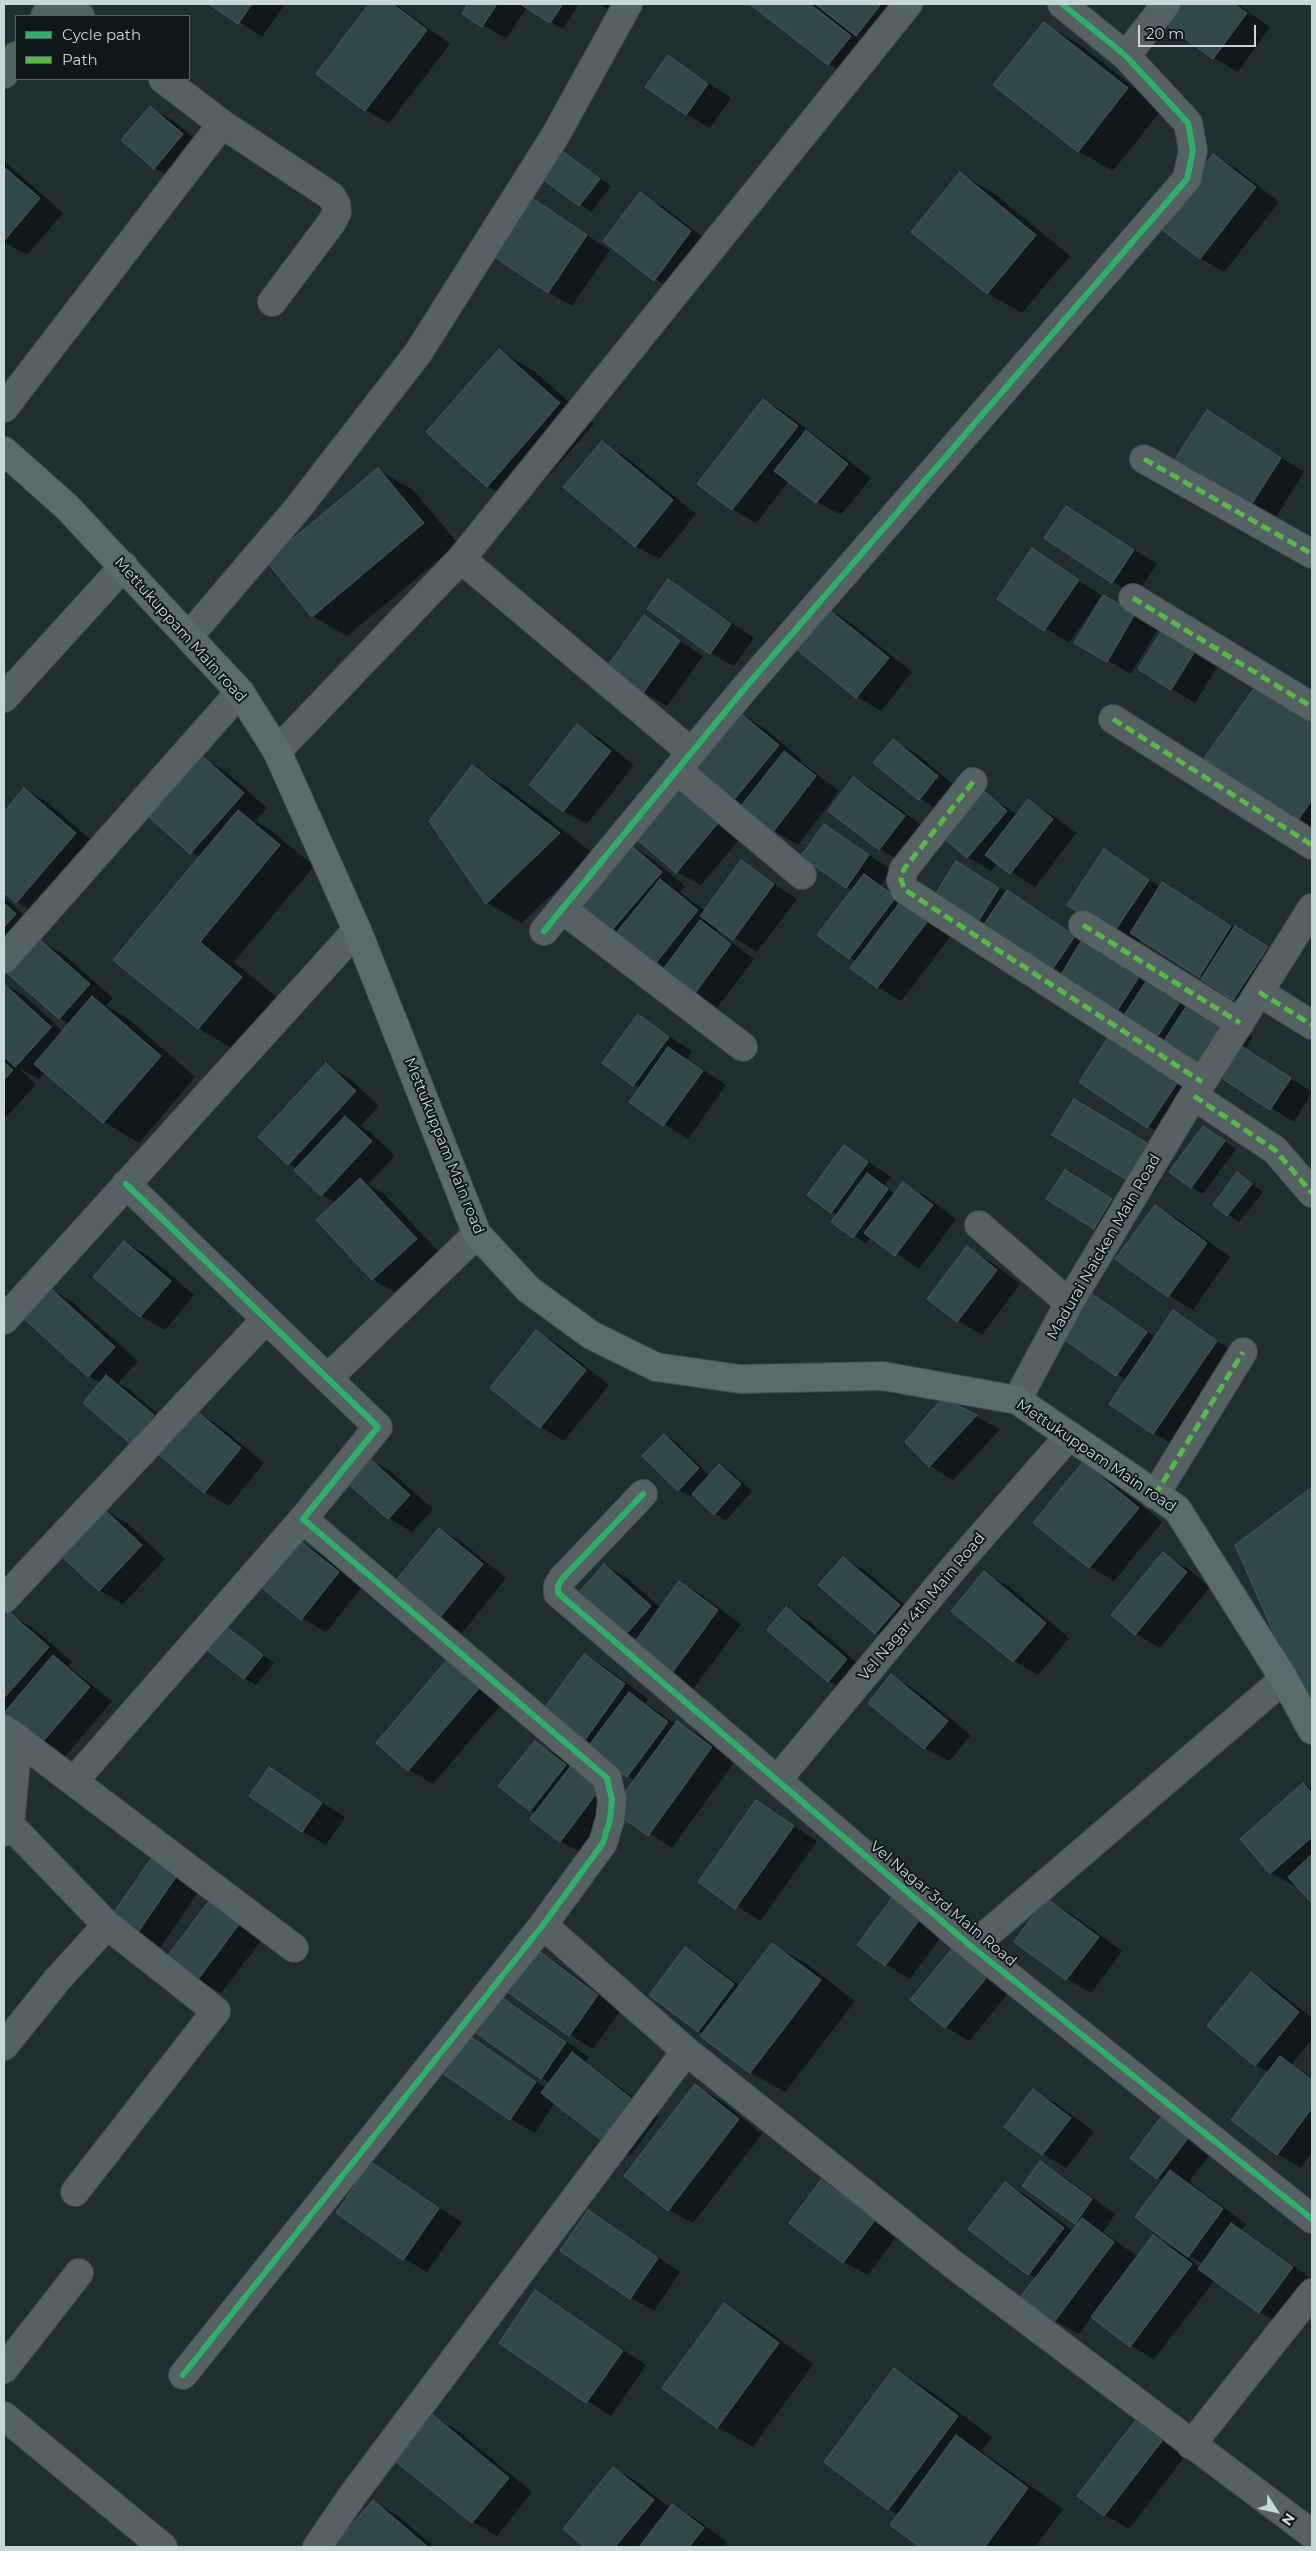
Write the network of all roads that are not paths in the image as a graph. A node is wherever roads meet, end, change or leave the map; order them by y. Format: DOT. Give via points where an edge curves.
graph roads {
  1 [pos="54,4"];
  2 [pos="64,4"];
  3 [pos="628,4"];
  4 [pos="908,4"];
  5 [pos="1062,4"];
  6 [pos="1166,4"];
  7 [pos="46,15"];
  8 [pos="79,15"];
  9 [pos="1126,56"];
  10 [pos="15,58"];
  11 [pos="4,74"];
  12 [pos="164,80"];
  13 [pos="222,124"];
  14 [pos="272,302"];
  15 [pos="4,408"];
  16 [pos="4,451"];
  17 [pos="1144,459"];
  18 [pos="1312,554"];
  19 [pos="461,559"];
  20 [pos="124,566"];
  21 [pos="1133,598"];
  22 [pos="189,636"];
  23 [pos="240,692"];
  24 [pos="4,698"];
  25 [pos="1312,707"];
  26 [pos="1113,719"];
  27 [pos="277,751"];
  28 [pos="684,761"];
  29 [pos="973,782"];
  30 [pos="1312,844"];
  31 [pos="802,875"];
  32 [pos="1312,908"];
  33 [pos="562,909"];
  34 [pos="1084,925"];
  35 [pos="357,930"];
  36 [pos="544,931"];
  37 [pos="4,958"];
  38 [pos="1259,992"];
  39 [pos="1240,1023"];
  40 [pos="1312,1024"];
  41 [pos="743,1047"];
  42 [pos="1198,1089"];
  43 [pos="126,1184"];
  44 [pos="1312,1193"];
  45 [pos="980,1225"];
  46 [pos="477,1234"];
  47 [pos="1069,1303"];
  48 [pos="266,1319"];
  49 [pos="4,1320"];
  50 [pos="1243,1352"];
  51 [pos="328,1378"];
  52 [pos="1017,1400"];
  53 [pos="1068,1436"];
  54 [pos="643,1494"];
  55 [pos="1155,1495"];
  56 [pos="303,1519"];
  57 [pos="4,1600"];
  58 [pos="1284,1679"];
  59 [pos="1312,1730"];
  60 [pos="11,1734"];
  61 [pos="778,1780"];
  62 [pos="74,1781"];
  63 [pos="7,1828"];
  64 [pos="107,1925"];
  65 [pos="543,1925"];
  66 [pos="972,1947"];
  67 [pos="294,1948"];
  68 [pos="4,2046"];
  69 [pos="686,2051"];
  70 [pos="75,2192"];
  71 [pos="1312,2219"];
  72 [pos="79,2274"];
  73 [pos="1312,2293"];
  74 [pos="4,2368"];
  75 [pos="183,2374"];
  76 [pos="4,2416"];
  77 [pos="1191,2445"];
  78 [pos="1312,2534"];
  79 [pos="161,2547"];
  80 [pos="317,2547"];
  1 -- 7 [label="street"];
  2 -- 8 [label="street"];
  3 -- 22 [label="street" via="555,136 418,353 298,508"];
  4 -- 19 [label="street"];
  5 -- 9 [label="street"];
  6 -- 9 [label="street"];
  9 -- 28 [label="street" via="1188,123 1193,150 1186,179"];
  10 -- 11 [label="street"];
  12 -- 13 [label="street"];
  13 -- 14 [label="street" via="331,196 336,204 337,212 332,222"];
  13 -- 15 [label="street"];
  16 -- 20 [label="main road, Mettukuppam Main road" via="67,507"];
  17 -- 18 [label="street"];
  19 -- 27 [label="street"];
  19 -- 28 [label="street"];
  20 -- 22 [label="main road, Mettukuppam Main road"];
  20 -- 24 [label="street"];
  21 -- 25 [label="street"];
  22 -- 23 [label="main road, Mettukuppam Main road"];
  23 -- 27 [label="main road, Mettukuppam Main road"];
  23 -- 37 [label="street"];
  26 -- 30 [label="street"];
  27 -- 35 [label="main road, Mettukuppam Main road"];
  28 -- 31 [label="street"];
  28 -- 33 [label="street"];
  29 -- 42 [label="street" via="904,869 901,880 906,890"];
  32 -- 38 [label="street, Madurai Naicken Main Road"];
  33 -- 36 [label="street"];
  33 -- 41 [label="street"];
  34 -- 39 [label="street"];
  35 -- 43 [label="street"];
  35 -- 46 [label="main road, Mettukuppam Main road"];
  38 -- 39 [label="street, Madurai Naicken Main Road"];
  38 -- 40 [label="street"];
  39 -- 42 [label="street, Madurai Naicken Main Road"];
  42 -- 44 [label="street" via="1275,1150"];
  42 -- 47 [label="street, Madurai Naicken Main Road"];
  43 -- 48 [label="street"];
  43 -- 49 [label="street"];
  45 -- 47 [label="street"];
  46 -- 51 [label="street"];
  46 -- 52 [label="main road, Mettukuppam Main road" via="528,1289 591,1335 656,1367 740,1379 883,1376"];
  47 -- 52 [label="street, Madurai Naicken Main Road"];
  48 -- 51 [label="street"];
  48 -- 57 [label="street"];
  50 -- 55 [label="street"];
  51 -- 56 [label="street" via="378,1427"];
  52 -- 53 [label="main road, Mettukuppam Main road"];
  53 -- 55 [label="main road, Mettukuppam Main road"];
  53 -- 61 [label="street, Vel Nagar 4th Main Road"];
  54 -- 61 [label="street, Vel Nagar 3rd Main Road" via="562,1579 558,1593"];
  55 -- 58 [label="main road, Mettukuppam Main road" via="1177,1510"];
  56 -- 62 [label="street"];
  56 -- 65 [label="street" via="607,1778 612,1800 603,1843"];
  58 -- 59 [label="main road, Mettukuppam Main road"];
  58 -- 66 [label="street"];
  60 -- 62 [label="street"];
  60 -- 63 [label="street"];
  61 -- 66 [label="street, Vel Nagar 3rd Main Road"];
  62 -- 67 [label="street"];
  63 -- 64 [label="street"];
  64 -- 68 [label="street" via="56,1980"];
  64 -- 70 [label="street" via="216,2011"];
  65 -- 69 [label="street"];
  65 -- 75 [label="street"];
  66 -- 71 [label="street, Vel Nagar 3rd Main Road"];
  69 -- 77 [label="street" via="954,2265"];
  69 -- 80 [label="street"];
  72 -- 74 [label="street"];
  73 -- 77 [label="street"];
  76 -- 79 [label="street"];
  77 -- 78 [label="street"];
}
